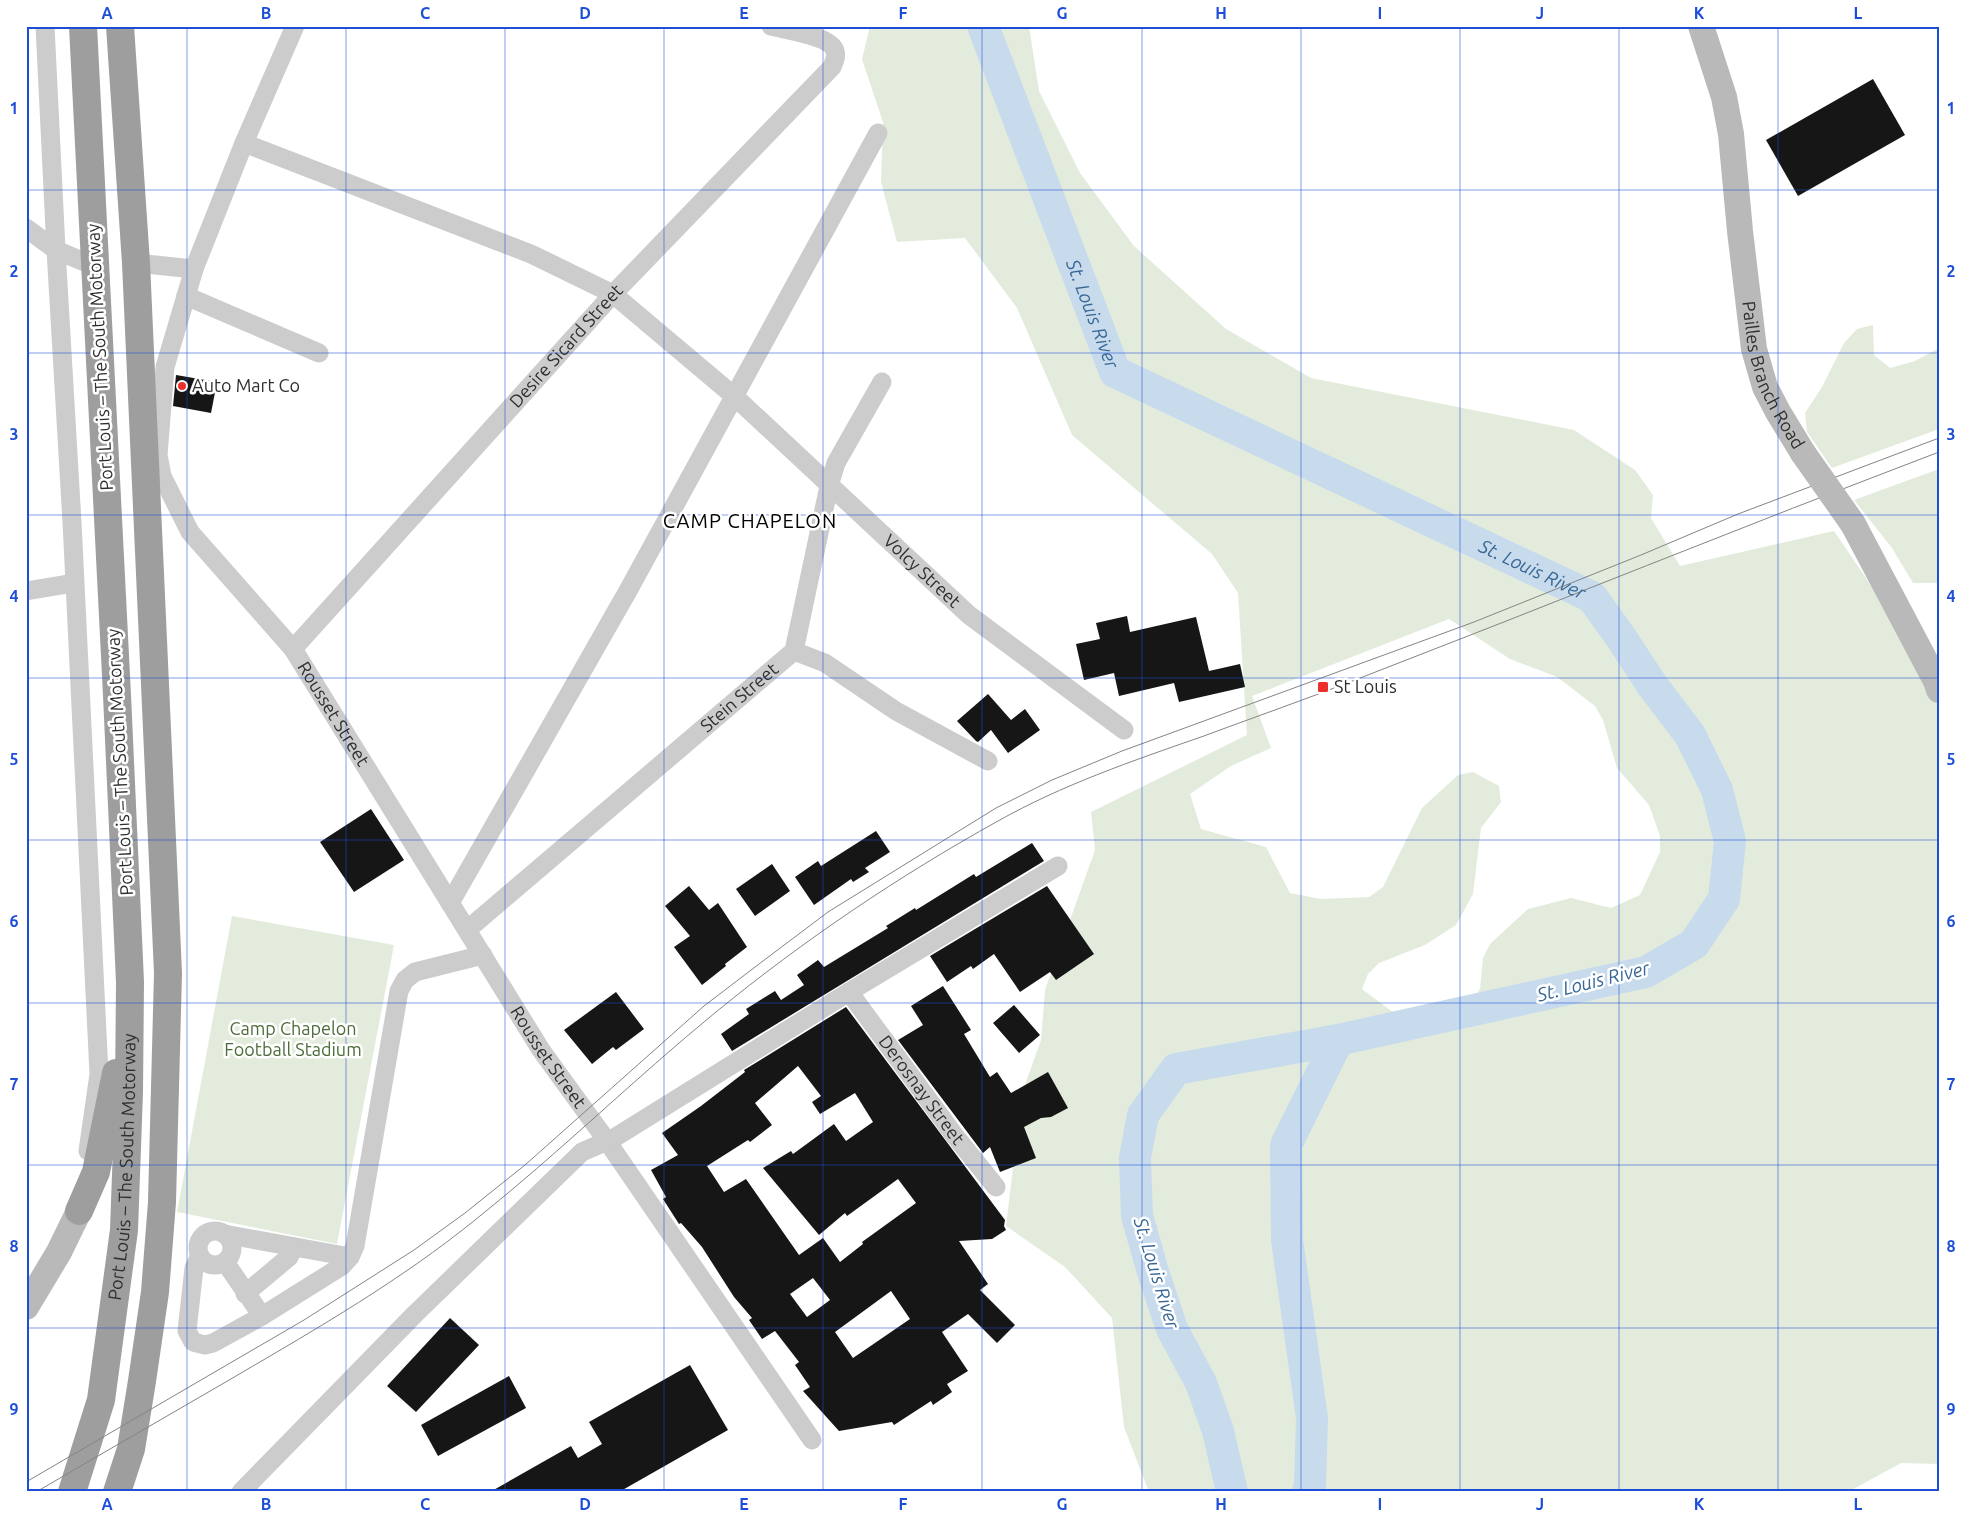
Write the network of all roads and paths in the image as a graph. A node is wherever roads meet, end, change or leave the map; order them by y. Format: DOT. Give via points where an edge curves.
graph roads {
  1 [pos="45,26"];
  2 [pos="83,26"];
  3 [pos="120,26"];
  4 [pos="295,26"];
  5 [pos="771,26"];
  6 [pos="1701,26"];
  7 [pos="878,133"];
  8 [pos="244,143"];
  9 [pos="26,228"];
  10 [pos="56,250"];
  11 [pos="136,263"];
  12 [pos="94,266"];
  13 [pos="194,269"];
  14 [pos="613,294"];
  15 [pos="186,296"];
  16 [pos="320,353"];
  17 [pos="882,382"];
  18 [pos="734,396"];
  19 [pos="829,486"];
  20 [pos="74,583"];
  21 [pos="26,591"];
  22 [pos="293,649"];
  23 [pos="794,651"];
  24 [pos="1939,690"];
  25 [pos="1124,730"];
  26 [pos="988,761"];
  27 [pos="1058,866"];
  28 [pos="450,903"];
  29 [pos="467,930"];
  30 [pos="483,955"];
  31 [pos="130,982"];
  32 [pos="849,992"];
  33 [pos="607,1141"];
  34 [pos="996,1187"];
  35 [pos="79,1212"];
  36 [pos="224,1234"];
  37 [pos="294,1246"];
  38 [pos="200,1256"];
  39 [pos="350,1257"];
  40 [pos="225,1262"];
  41 [pos="246,1294"];
  42 [pos="26,1308"];
  43 [pos="262,1316"];
  44 [pos="812,1440"];
  45 [pos="72,1492"];
  46 [pos="116,1492"];
  47 [pos="241,1492"];
  1 -- 10 [label="street"];
  2 -- 12 [label="highway, Port Louis – The South Motorway"];
  3 -- 11 [label="highway"];
  4 -- 8 [label="street, Rousset Street"];
  5 -- 14 [label="street, Desire Sicard Street" via="825,40 836,53 832,67"];
  6 -- 24 [label="main road, Pailles Branch Road, bridge" via="1724,97 1731,134 1754,349 1765,387 1803,453 1853,524"];
  7 -- 18 [label="street"];
  8 -- 13 [label="street, Rousset Street"];
  8 -- 14 [label="street, Volcy Street" via="531,254"];
  9 -- 10 [label="street"];
  10 -- 12 [label="street"];
  10 -- 20 [label="street"];
  11 -- 13 [label="street"];
  11 -- 46 [label="highway" via="168,973 162,1202 155,1292 130,1449"];
  12 -- 31 [label="highway, Port Louis – The South Motorway"];
  13 -- 15 [label="street, Rousset Street"];
  14 -- 18 [label="street, Volcy Street"];
  14 -- 22 [label="street, Desire Sicard Street"];
  15 -- 16 [label="street"];
  15 -- 22 [label="street, Rousset Street" via="165,367 158,455 162,476 190,532"];
  17 -- 19 [label="street, Stein Street" via="836,463"];
  18 -- 19 [label="street, Volcy Street"];
  18 -- 28 [label="street" via="629,589"];
  19 -- 23 [label="street, Stein Street"];
  19 -- 25 [label="street, Volcy Street" via="969,615"];
  20 -- 21 [label="street"];
  20 -- 35 [label="street" via="99,1074"];
  22 -- 28 [label="street, Rousset Street"];
  23 -- 26 [label="street" via="825,664 896,711"];
  23 -- 29 [label="street, Stein Street"];
  27 -- 32 [label="street"];
  28 -- 29 [label="street, Rousset Street"];
  29 -- 30 [label="street, Rousset Street"];
  30 -- 33 [label="street, Rousset Street" via="541,1050"];
  30 -- 39 [label="street" via="415,972 399,991 355,1246"];
  31 -- 35 [label="highway" via="103,1143 96,1172"];
  31 -- 45 [label="highway, Port Louis – The South Motorway" via="124,1230 101,1400"];
  32 -- 33 [label="street"];
  32 -- 34 [label="street, Derosnay Street"];
  33 -- 44 [label="street, Rousset Street"];
  33 -- 47 [label="street" via="582,1152 415,1314"];
  35 -- 42 [label="main road"];
  36 -- 37 [label="street"];
  36 -- 38 [label="street" via="213,1231 203,1236 198,1245"];
  36 -- 40 [label="street" via="232,1248"];
  37 -- 39 [label="street"];
  37 -- 41 [label="street" via="289,1257"];
  38 -- 40 [label="street" via="214,1265"];
  38 -- 43 [label="street" via="194,1268 187,1331 192,1342 213,1344"];
  39 -- 43 [label="street" via="342,1266"];
  40 -- 41 [label="street"];
  41 -- 43 [label="street"];
}
